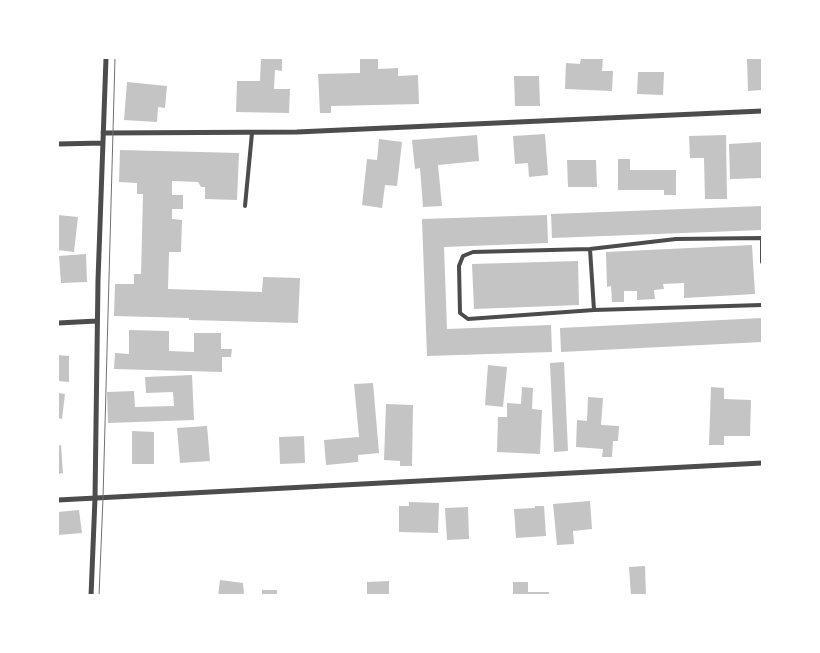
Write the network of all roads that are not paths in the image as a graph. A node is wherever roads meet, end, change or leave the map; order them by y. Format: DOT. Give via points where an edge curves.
graph roads {
  1 [pos="106,58"];
  2 [pos="762,111"];
  3 [pos="103,133"];
  4 [pos="252,133"];
  5 [pos="103,143"];
  6 [pos="58,144"];
  7 [pos="246,206"];
  8 [pos="762,238"];
  9 [pos="590,249"];
  10 [pos="762,262"];
  11 [pos="762,305"];
  12 [pos="594,310"];
  13 [pos="97,321"];
  14 [pos="58,323"];
  15 [pos="762,463"];
  16 [pos="94,498"];
  17 [pos="58,500"];
  18 [pos="91,596"];
  1 -- 3 [label="street"];
  2 -- 4 [label="street"];
  3 -- 4 [label="street"];
  3 -- 5 [label="street"];
  4 -- 7 [label="lane"];
  5 -- 6 [label="street"];
  5 -- 13 [label="street"];
  8 -- 9 [label="lane" via="676,239"];
  8 -- 10 [label="lane"];
  9 -- 12 [label="lane"];
  9 -- 12 [label="lane" via="473,252 463,256 459,266 460,313 468,319"];
  11 -- 12 [label="lane"];
  13 -- 14 [label="street"];
  13 -- 16 [label="street"];
  15 -- 16 [label="street"];
  16 -- 17 [label="street"];
  16 -- 18 [label="street"];
}
